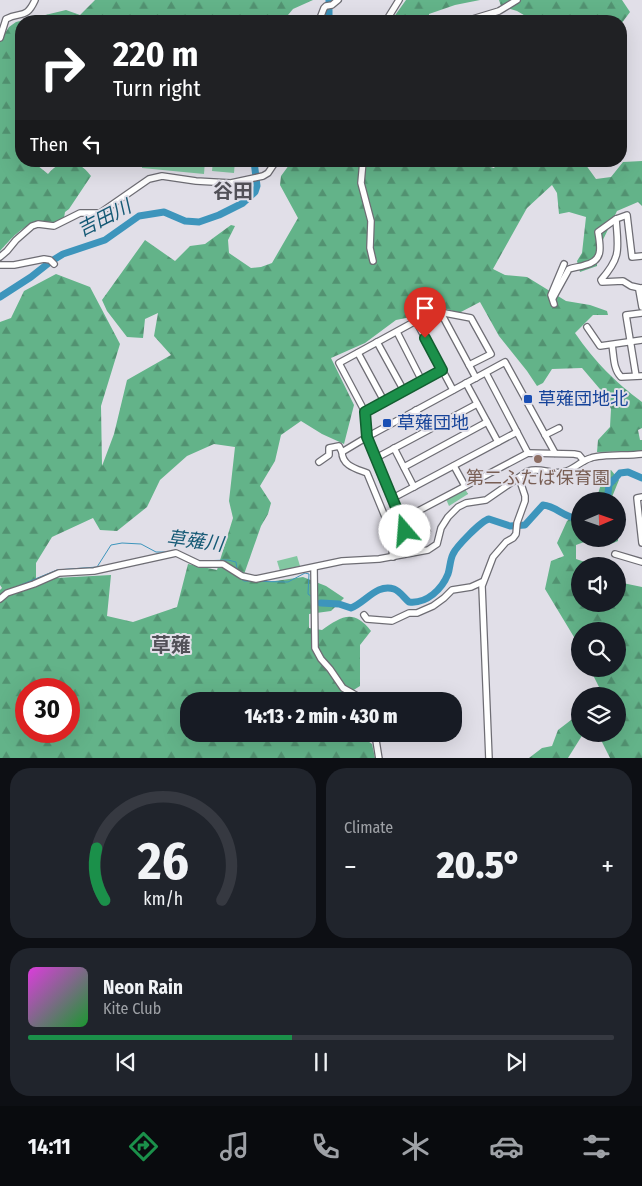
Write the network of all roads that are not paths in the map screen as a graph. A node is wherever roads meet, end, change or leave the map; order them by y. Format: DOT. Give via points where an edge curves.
graph roads {
  1 [pos="35,0"];
  2 [pos="338,0"];
  3 [pos="399,0"];
  4 [pos="517,0"];
  5 [pos="21,15"];
  6 [pos="321,15"];
  7 [pos="390,15"];
  8 [pos="486,15"];
  9 [pos="15,16"];
  10 [pos="2,23"];
  11 [pos="0,38"];
  12 [pos="272,167"];
  13 [pos="362,167"];
  14 [pos="616,219"];
  15 [pos="642,256"];
  16 [pos="0,258"];
  17 [pos="373,261"];
  18 [pos="54,264"];
  19 [pos="564,264"];
  20 [pos="0,265"];
  21 [pos="641,288"];
  22 [pos="642,307"];
  23 [pos="441,313"];
  24 [pos="642,313"];
  25 [pos="416,321"];
  26 [pos="587,327"];
  27 [pos="397,332"];
  28 [pos="642,340"];
  29 [pos="377,342"];
  30 [pos="630,342"];
  31 [pos="612,345"];
  32 [pos="358,353"];
  33 [pos="469,365"];
  34 [pos="442,370"];
  35 [pos="486,373"];
  36 [pos="639,376"];
  37 [pos="476,378"];
  38 [pos="422,381"];
  39 [pos="466,383"];
  40 [pos="404,390"];
  41 [pos="453,390"];
  42 [pos="384,401"];
  43 [pos="477,404"];
  44 [pos="416,410"];
  45 [pos="365,412"];
  46 [pos="487,422"];
  47 [pos="559,428"];
  48 [pos="427,430"];
  49 [pos="517,432"];
  50 [pos="545,435"];
  51 [pos="367,437"];
  52 [pos="498,442"];
  53 [pos="394,448"];
  54 [pos="342,452"];
  55 [pos="528,452"];
  56 [pos="555,453"];
  57 [pos="642,454"];
  58 [pos="376,458"];
  59 [pos="584,461"];
  60 [pos="320,462"];
  61 [pos="454,466"];
  62 [pos="404,468"];
  63 [pos="519,478"];
  64 [pos="465,486"];
  65 [pos="414,487"];
  66 [pos="393,498"];
  67 [pos="642,498"];
  68 [pos="417,512"];
  69 [pos="403,518"];
  70 [pos="427,532"];
  71 [pos="642,543"];
  72 [pos="407,545"];
  73 [pos="615,554"];
  74 [pos="393,556"];
  75 [pos="642,562"];
  76 [pos="314,568"];
  77 [pos="482,582"];
  78 [pos="0,599"];
  79 [pos="364,615"];
  80 [pos="350,692"];
  81 [pos="376,742"];
  82 [pos="379,758"];
  83 [pos="489,758"];
  1 -- 5 [label="street" via="26,14"];
  2 -- 6 [label="street" via="324,8"];
  3 -- 7 [label="street"];
  4 -- 8 [label="street"];
  9 -- 10 [label="street"];
  10 -- 11 [label="street"];
  12 -- 16 [label="street" via="255,177 227,183 153,178 100,214 80,213 54,226 32,226"];
  13 -- 17 [label="street" via="361,183 371,221"];
  14 -- 15 [label="street" via="627,215 632,257"];
  14 -- 19 [label="street" via="598,232 600,256 588,265 569,269 553,301 551,296"];
  14 -- 21 [label="street" via="617,258 601,280 624,281"];
  18 -- 20 [label="street" via="44,259"];
  21 -- 22 [label="street"];
  23 -- 25 [label="street" via="434,311"];
  23 -- 33 [label="street"];
  23 -- 33 [label="street" via="471,318 490,354"];
  24 -- 30 [label="street" via="626,315"];
  25 -- 27 [label="street"];
  25 -- 34 [label="street"];
  26 -- 31 [label="street" via="600,346"];
  27 -- 29 [label="street"];
  27 -- 38 [label="street"];
  28 -- 30 [label="street"];
  29 -- 32 [label="street"];
  29 -- 40 [label="street"];
  30 -- 31 [label="street"];
  30 -- 36 [label="street"];
  31 -- 36 [label="street" via="618,374 621,377"];
  32 -- 42 [label="street"];
  32 -- 45 [label="street" via="339,363"];
  33 -- 37 [label="street"];
  34 -- 38 [label="street"];
  34 -- 41 [label="street"];
  35 -- 37 [label="street"];
  35 -- 49 [label="street"];
  35 -- 50 [label="street" via="505,362"];
  37 -- 39 [label="street"];
  38 -- 40 [label="street"];
  39 -- 41 [label="street"];
  39 -- 43 [label="street"];
  40 -- 42 [label="street"];
  41 -- 44 [label="street"];
  42 -- 45 [label="street"];
  43 -- 46 [label="street"];
  43 -- 48 [label="street"];
  44 -- 48 [label="street"];
  44 -- 51 [label="street"];
  45 -- 51 [label="street"];
  46 -- 52 [label="street"];
  46 -- 62 [label="street"];
  47 -- 50 [label="street"];
  48 -- 53 [label="street"];
  49 -- 52 [label="street"];
  49 -- 55 [label="street"];
  50 -- 56 [label="street"];
  51 -- 54 [label="street"];
  51 -- 58 [label="street"];
  52 -- 61 [label="street"];
  53 -- 58 [label="street"];
  53 -- 62 [label="street"];
  54 -- 60 [label="street" via="339,446 329,448 329,454"];
  54 -- 74 [label="street" via="346,464 367,473 388,524"];
  55 -- 56 [label="street"];
  55 -- 64 [label="street"];
  56 -- 59 [label="street" via="579,455"];
  57 -- 59 [label="street" via="594,457"];
  58 -- 66 [label="street"];
  59 -- 63 [label="street" via="563,472 535,469"];
  61 -- 64 [label="street"];
  61 -- 65 [label="street"];
  62 -- 65 [label="street"];
  63 -- 74 [label="street" via="486,500 466,502 458,507 448,517 432,548"];
  63 -- 77 [label="street" via="525,501 513,538 493,557"];
  64 -- 68 [label="street"];
  65 -- 66 [label="street"];
  66 -- 69 [label="street"];
  67 -- 71 [label="street" via="638,498"];
  68 -- 69 [label="street"];
  68 -- 70 [label="street"];
  69 -- 72 [label="street"];
  73 -- 75 [label="street"];
  74 -- 76 [label="street" via="352,559"];
  76 -- 78 [label="street" via="256,579 242,576 223,564 199,564 176,554 94,571 59,573 7,593"];
  76 -- 80 [label="street" via="315,648 343,688"];
  77 -- 79 [label="street" via="452,590 433,606 392,622 367,620"];
  77 -- 83 [label="street"];
  81 -- 82 [label="street"];
}
